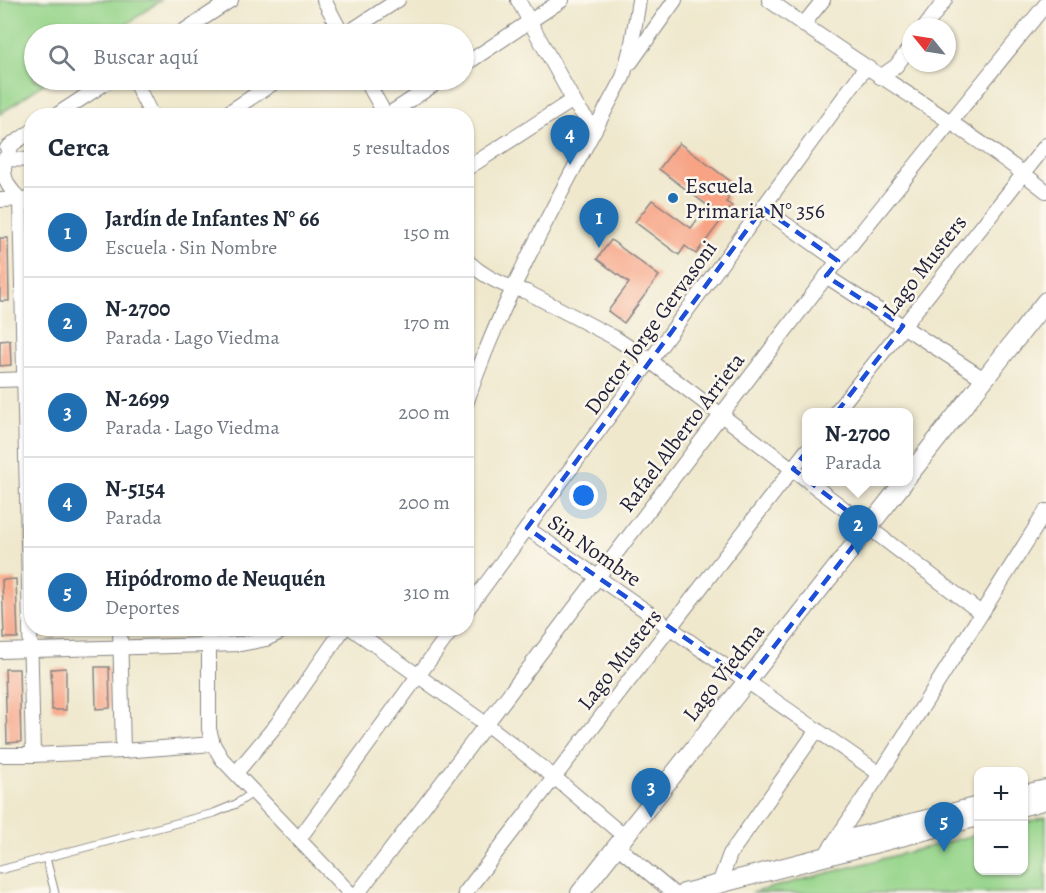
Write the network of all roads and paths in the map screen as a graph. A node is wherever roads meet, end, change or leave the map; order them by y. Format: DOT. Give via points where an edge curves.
graph roads {
  1 [pos="231,0"];
  2 [pos="324,0"];
  3 [pos="398,0"];
  4 [pos="518,0"];
  5 [pos="562,0"];
  6 [pos="639,0"];
  7 [pos="675,0"];
  8 [pos="769,0"];
  9 [pos="823,0"];
  10 [pos="945,0"];
  11 [pos="1046,4"];
  12 [pos="932,18"];
  13 [pos="530,21"];
  14 [pos="194,24"];
  15 [pos="338,24"];
  16 [pos="360,24"];
  17 [pos="803,25"];
  18 [pos="474,58"];
  19 [pos="902,58"];
  20 [pos="866,67"];
  21 [pos="623,77"];
  22 [pos="880,77"];
  23 [pos="95,90"];
  24 [pos="139,90"];
  25 [pos="263,90"];
  26 [pos="372,90"];
  27 [pos="426,90"];
  28 [pos="573,100"];
  29 [pos="68,108"];
  30 [pos="148,108"];
  31 [pos="235,108"];
  32 [pos="382,108"];
  33 [pos="398,108"];
  34 [pos="950,120"];
  35 [pos="595,129"];
  36 [pos="24,136"];
  37 [pos="1046,145"];
  38 [pos="2,156"];
  39 [pos="24,159"];
  40 [pos="474,164"];
  41 [pos="1023,173"];
  42 [pos="1046,191"];
  43 [pos="24,198"];
  44 [pos="24,199"];
  45 [pos="0,200"];
  46 [pos="763,208"];
  47 [pos="838,261"];
  48 [pos="474,270"];
  49 [pos="826,276"];
  50 [pos="513,288"];
  51 [pos="1046,301"];
  52 [pos="903,326"];
  53 [pos="650,361"];
  54 [pos="24,379"];
  55 [pos="984,379"];
  56 [pos="0,380"];
  57 [pos="474,382"];
  58 [pos="839,408"];
  59 [pos="721,415"];
  60 [pos="802,457"];
  61 [pos="793,469"];
  62 [pos="913,470"];
  63 [pos="802,476"];
  64 [pos="815,486"];
  65 [pos="901,486"];
  66 [pos="1046,511"];
  67 [pos="868,527"];
  68 [pos="527,528"];
  69 [pos="598,577"];
  70 [pos="474,600"];
  71 [pos="981,613"];
  72 [pos="670,628"];
  73 [pos="30,636"];
  74 [pos="120,636"];
  75 [pos="209,636"];
  76 [pos="269,636"];
  77 [pos="338,636"];
  78 [pos="362,636"];
  79 [pos="447,636"];
  80 [pos="209,645"];
  81 [pos="120,648"];
  82 [pos="30,650"];
  83 [pos="0,651"];
  84 [pos="418,676"];
  85 [pos="747,681"];
  86 [pos="486,724"];
  87 [pos="817,730"];
  88 [pos="213,744"];
  89 [pos="123,751"];
  90 [pos="0,755"];
  91 [pos="33,755"];
  92 [pos="236,773"];
  93 [pos="880,774"];
  94 [pos="554,777"];
  95 [pos="1046,787"];
  96 [pos="1028,791"];
  97 [pos="254,792"];
  98 [pos="1046,800"];
  99 [pos="974,805"];
  100 [pos="1028,805"];
  101 [pos="974,818"];
  102 [pos="299,839"];
  103 [pos="836,840"];
  104 [pos="621,842"];
  105 [pos="824,857"];
  106 [pos="46,858"];
  107 [pos="0,870"];
  108 [pos="719,884"];
  109 [pos="55,893"];
  110 [pos="350,893"];
  111 [pos="358,893"];
  112 [pos="465,893"];
  113 [pos="580,893"];
  114 [pos="673,893"];
  115 [pos="684,893"];
  1 -- 14 [label="street"];
  2 -- 15 [label="street"];
  3 -- 16 [label="street"];
  4 -- 13 [label="street"];
  5 -- 13 [label="street"];
  6 -- 21 [label="street"];
  7 -- 21 [label="street"];
  8 -- 17 [label="street"];
  9 -- 17 [label="street"];
  10 -- 12 [label="street"];
  11 -- 34 [label="street, Rafael Alberto Arrieta"];
  13 -- 18 [label="street"];
  13 -- 28 [label="street"];
  17 -- 20 [label="street"];
  19 -- 22 [label="street"];
  20 -- 22 [label="street"];
  20 -- 46 [label="street, Doctor Jorge Gervasoni"];
  21 -- 35 [label="street"];
  22 -- 34 [label="street"];
  23 -- 29 [label="street"];
  24 -- 30 [label="street"];
  25 -- 31 [label="street"];
  26 -- 32 [label="street"];
  27 -- 33 [label="street"];
  28 -- 35 [label="street"];
  28 -- 40 [label="street"];
  34 -- 41 [label="street"];
  34 -- 47 [label="street, Rafael Alberto Arrieta"];
  35 -- 50 [label="street"];
  36 -- 38 [label="street"];
  37 -- 41 [label="street, Lago Musters"];
  38 -- 39 [label="street"];
  38 -- 43 [label="street" via="4,182"];
  41 -- 42 [label="street"];
  41 -- 52 [label="street, Lago Musters"];
  44 -- 45 [label="street"];
  46 -- 47 [label="street"];
  46 -- 53 [label="street, Doctor Jorge Gervasoni"];
  47 -- 49 [label="street, Rafael Alberto Arrieta"];
  48 -- 50 [label="street"];
  49 -- 52 [label="street"];
  49 -- 59 [label="street, Rafael Alberto Arrieta"];
  50 -- 53 [label="street" via="596,328"];
  50 -- 57 [label="street"];
  51 -- 55 [label="main road"];
  52 -- 55 [label="street"];
  52 -- 58 [label="street, Lago Musters"];
  53 -- 59 [label="street"];
  53 -- 68 [label="street, Doctor Jorge Gervasoni"];
  54 -- 56 [label="street"];
  55 -- 62 [label="main road"];
  59 -- 61 [label="street"];
  59 -- 69 [label="street, Rafael Alberto Arrieta"];
  60 -- 61 [label="street, Lago Musters"];
  61 -- 63 [label="street"];
  61 -- 72 [label="street, Lago Musters"];
  64 -- 67 [label="street"];
  65 -- 67 [label="main road, Lago Viedma"];
  66 -- 71 [label="street"];
  67 -- 71 [label="street"];
  67 -- 85 [label="main road, Lago Viedma"];
  68 -- 69 [label="street, Sin Nombre"];
  68 -- 70 [label="street, Doctor Jorge Gervasoni"];
  69 -- 72 [label="street, Sin Nombre"];
  69 -- 86 [label="street, Rafael Alberto Arrieta"];
  71 -- 93 [label="street"];
  72 -- 85 [label="street, Sin Nombre"];
  72 -- 94 [label="street, Lago Musters"];
  73 -- 82 [label="street"];
  74 -- 81 [label="street"];
  75 -- 80 [label="street"];
  76 -- 80 [label="street" via="254,642"];
  77 -- 92 [label="street" via="277,724"];
  78 -- 84 [label="street"];
  79 -- 84 [label="street"];
  80 -- 81 [label="street"];
  80 -- 88 [label="street" via="209,729"];
  81 -- 82 [label="street"];
  81 -- 89 [label="street"];
  82 -- 83 [label="street"];
  82 -- 91 [label="street"];
  84 -- 86 [label="street"];
  84 -- 102 [label="street"];
  85 -- 87 [label="street, Sin Nombre"];
  85 -- 104 [label="main road, Lago Viedma"];
  86 -- 94 [label="street"];
  86 -- 111 [label="street, Rafael Alberto Arrieta"];
  87 -- 93 [label="street, Sin Nombre"];
  87 -- 108 [label="street" via="730,854"];
  88 -- 89 [label="street"];
  88 -- 92 [label="street"];
  89 -- 91 [label="street"];
  90 -- 91 [label="street"];
  92 -- 97 [label="street"];
  93 -- 103 [label="street"];
  94 -- 104 [label="street"];
  94 -- 112 [label="street, Lago Musters"];
  95 -- 96 [label="street"];
  97 -- 102 [label="street"];
  97 -- 106 [label="lane" via="214,813"];
  98 -- 100 [label="main road"];
  99 -- 103 [label="street"];
  101 -- 105 [label="main road"];
  102 -- 110 [label="street"];
  103 -- 105 [label="street"];
  104 -- 113 [label="main road, Lago Viedma"];
  104 -- 114 [label="street"];
  105 -- 108 [label="main road"];
  106 -- 107 [label="lane"];
  106 -- 109 [label="lane"];
  108 -- 115 [label="main road"];
}
